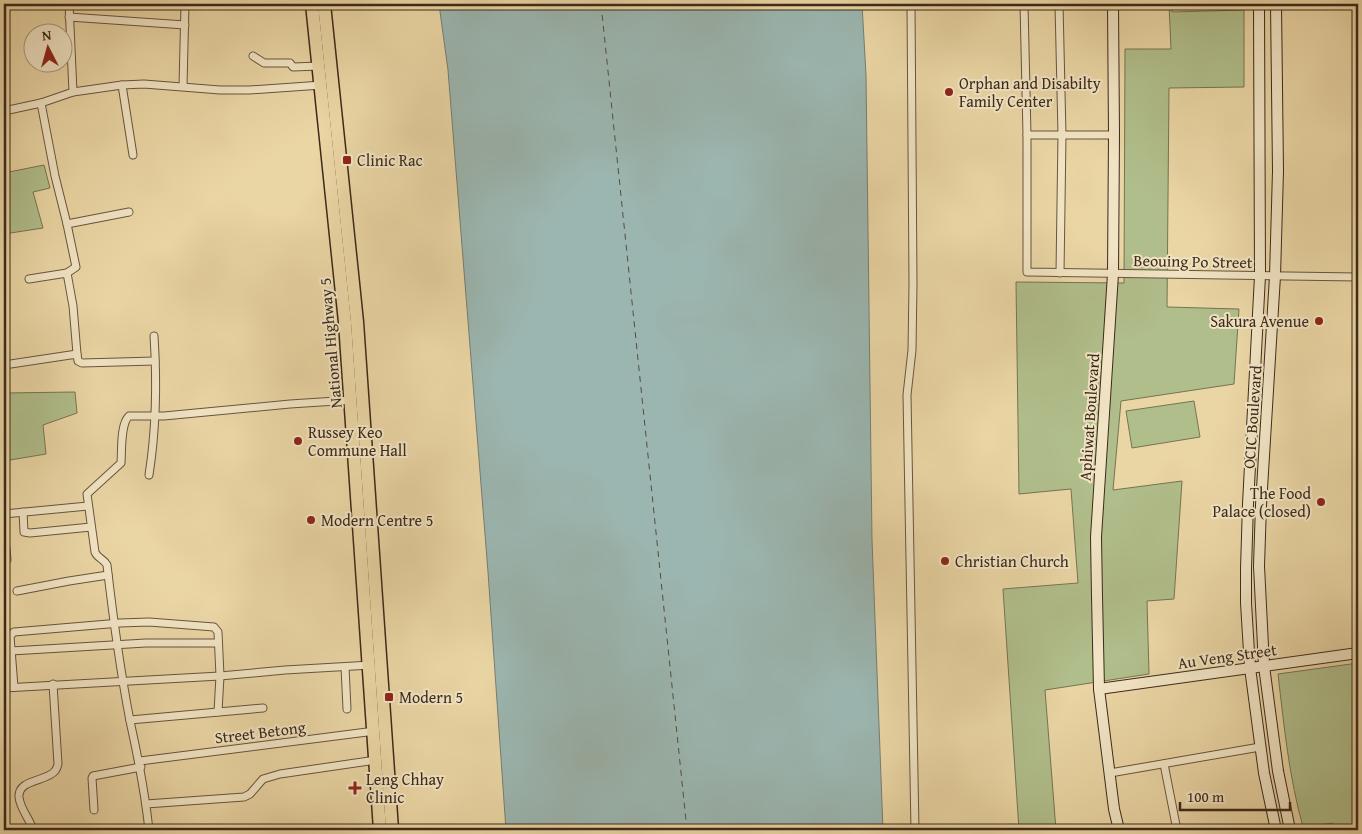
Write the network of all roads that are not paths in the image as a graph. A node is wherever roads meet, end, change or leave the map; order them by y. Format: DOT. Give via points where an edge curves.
graph roads {
  1 [pos="69,4"];
  2 [pos="185,4"];
  3 [pos="312,4"];
  4 [pos="324,4"];
  5 [pos="911,4"];
  6 [pos="1024,4"];
  7 [pos="1059,4"];
  8 [pos="1113,4"];
  9 [pos="1259,4"];
  10 [pos="1276,4"];
  11 [pos="69,17"];
  12 [pos="185,25"];
  13 [pos="253,56"];
  14 [pos="318,66"];
  15 [pos="326,84"];
  16 [pos="122,85"];
  17 [pos="183,86"];
  18 [pos="73,92"];
  19 [pos="41,103"];
  20 [pos="4,111"];
  21 [pos="1027,135"];
  22 [pos="1062,135"];
  23 [pos="1114,135"];
  24 [pos="133,155"];
  25 [pos="128,212"];
  26 [pos="67,224"];
  27 [pos="67,273"];
  28 [pos="1060,273"];
  29 [pos="1113,274"];
  30 [pos="1260,276"];
  31 [pos="1276,276"];
  32 [pos="1358,277"];
  33 [pos="29,279"];
  34 [pos="154,336"];
  35 [pos="78,354"];
  36 [pos="155,361"];
  37 [pos="4,365"];
  38 [pos="352,400"];
  39 [pos="155,416"];
  40 [pos="149,475"];
  41 [pos="88,506"];
  42 [pos="23,512"];
  43 [pos="4,514"];
  44 [pos="91,527"];
  45 [pos="4,529"];
  46 [pos="6,560"];
  47 [pos="108,575"];
  48 [pos="17,591"];
  49 [pos="114,623"];
  50 [pos="218,643"];
  51 [pos="118,644"];
  52 [pos="11,651"];
  53 [pos="1358,653"];
  54 [pos="375,665"];
  55 [pos="1264,666"];
  56 [pos="345,667"];
  57 [pos="1250,668"];
  58 [pos="220,676"];
  59 [pos="124,680"];
  60 [pos="53,684"];
  61 [pos="14,687"];
  62 [pos="4,688"];
  63 [pos="1099,689"];
  64 [pos="263,708"];
  65 [pos="347,709"];
  66 [pos="218,712"];
  67 [pos="130,720"];
  68 [pos="379,731"];
  69 [pos="1260,747"];
  70 [pos="381,760"];
  71 [pos="140,764"];
  72 [pos="1164,764"];
  73 [pos="1110,774"];
  74 [pos="146,804"];
  75 [pos="94,810"];
  76 [pos="33,830"];
  77 [pos="149,830"];
  78 [pos="380,830"];
  79 [pos="392,830"];
  80 [pos="915,830"];
  81 [pos="1119,830"];
  82 [pos="1176,830"];
  83 [pos="1276,830"];
  84 [pos="1290,830"];
  1 -- 11 [label="street"];
  2 -- 12 [label="street"];
  3 -- 14 [label="highway, National Highway 5"];
  4 -- 15 [label="highway, National Highway 5"];
  5 -- 80 [label="street" via="913,284 912,350 907,395"];
  6 -- 21 [label="street"];
  7 -- 22 [label="street"];
  8 -- 23 [label="street, Aphiwat Boulevard"];
  9 -- 30 [label="street, OCIC Boulevard"];
  10 -- 31 [label="street, OCIC Boulevard"];
  11 -- 12 [label="street"];
  11 -- 18 [label="street"];
  12 -- 17 [label="street"];
  13 -- 14 [label="street" via="264,63 290,62 297,68"];
  14 -- 15 [label="highway, National Highway 5"];
  15 -- 17 [label="street" via="249,90"];
  15 -- 38 [label="highway, National Highway 5"];
  15 -- 54 [label="highway, National Highway 5" via="357,322"];
  16 -- 17 [label="street"];
  16 -- 18 [label="street"];
  16 -- 24 [label="street"];
  18 -- 19 [label="street"];
  19 -- 20 [label="street"];
  19 -- 26 [label="street"];
  21 -- 22 [label="street"];
  21 -- 28 [label="street, Beouing Po Street" via="1027,272"];
  22 -- 23 [label="street"];
  22 -- 28 [label="street"];
  23 -- 29 [label="street, Aphiwat Boulevard"];
  25 -- 26 [label="street"];
  26 -- 27 [label="street" via="76,266"];
  27 -- 33 [label="street"];
  27 -- 35 [label="street"];
  28 -- 29 [label="street, Beouing Po Street"];
  29 -- 30 [label="street, Beouing Po Street"];
  29 -- 63 [label="street, Aphiwat Boulevard" via="1096,537"];
  30 -- 31 [label="street, Beouing Po Street"];
  30 -- 57 [label="street, OCIC Boulevard" via="1246,569"];
  31 -- 32 [label="street, Beouing Po Street"];
  31 -- 55 [label="street, OCIC Boulevard" via="1259,566"];
  34 -- 36 [label="street"];
  35 -- 36 [label="street" via="78,361 82,363"];
  35 -- 37 [label="street"];
  36 -- 39 [label="street"];
  38 -- 39 [label="street"];
  38 -- 54 [label="highway, National Highway 5"];
  39 -- 40 [label="street"];
  39 -- 41 [label="street" via="128,416 125,419 121,463 87,494"];
  41 -- 42 [label="street"];
  41 -- 44 [label="street"];
  42 -- 43 [label="street"];
  42 -- 44 [label="street" via="24,532"];
  44 -- 47 [label="street" via="96,556 105,562"];
  45 -- 46 [label="street"];
  47 -- 48 [label="street"];
  47 -- 49 [label="street"];
  49 -- 50 [label="street" via="214,627 218,632"];
  49 -- 51 [label="street"];
  49 -- 52 [label="street" via="14,632 10,636"];
  50 -- 51 [label="street"];
  50 -- 58 [label="street"];
  51 -- 52 [label="street"];
  51 -- 59 [label="street"];
  52 -- 61 [label="street"];
  53 -- 55 [label="street, Au Veng Street"];
  54 -- 56 [label="street"];
  54 -- 68 [label="highway, National Highway 5"];
  55 -- 57 [label="street, Au Veng Street"];
  55 -- 84 [label="street, OCIC Boulevard" via="1276,762"];
  56 -- 58 [label="street"];
  56 -- 65 [label="street"];
  57 -- 63 [label="street, Au Veng Street"];
  57 -- 69 [label="street, OCIC Boulevard"];
  58 -- 59 [label="street"];
  58 -- 66 [label="street"];
  59 -- 60 [label="street"];
  59 -- 67 [label="street"];
  60 -- 61 [label="street"];
  60 -- 76 [label="street" via="58,764 49,776 21,789 19,796"];
  61 -- 62 [label="street"];
  63 -- 73 [label="street, Aphiwat Boulevard"];
  64 -- 66 [label="street"];
  66 -- 67 [label="street"];
  67 -- 71 [label="street"];
  68 -- 70 [label="highway, National Highway 5"];
  68 -- 71 [label="street, Street Betong"];
  69 -- 72 [label="street"];
  69 -- 83 [label="street, OCIC Boulevard"];
  70 -- 74 [label="street" via="263,778 244,797"];
  70 -- 78 [label="highway, National Highway 5"];
  70 -- 79 [label="highway, National Highway 5"];
  71 -- 74 [label="street"];
  71 -- 75 [label="street, Street Betong" via="93,776"];
  72 -- 73 [label="street"];
  72 -- 82 [label="street"];
  73 -- 81 [label="street, Aphiwat Boulevard"];
  74 -- 77 [label="street"];
}
